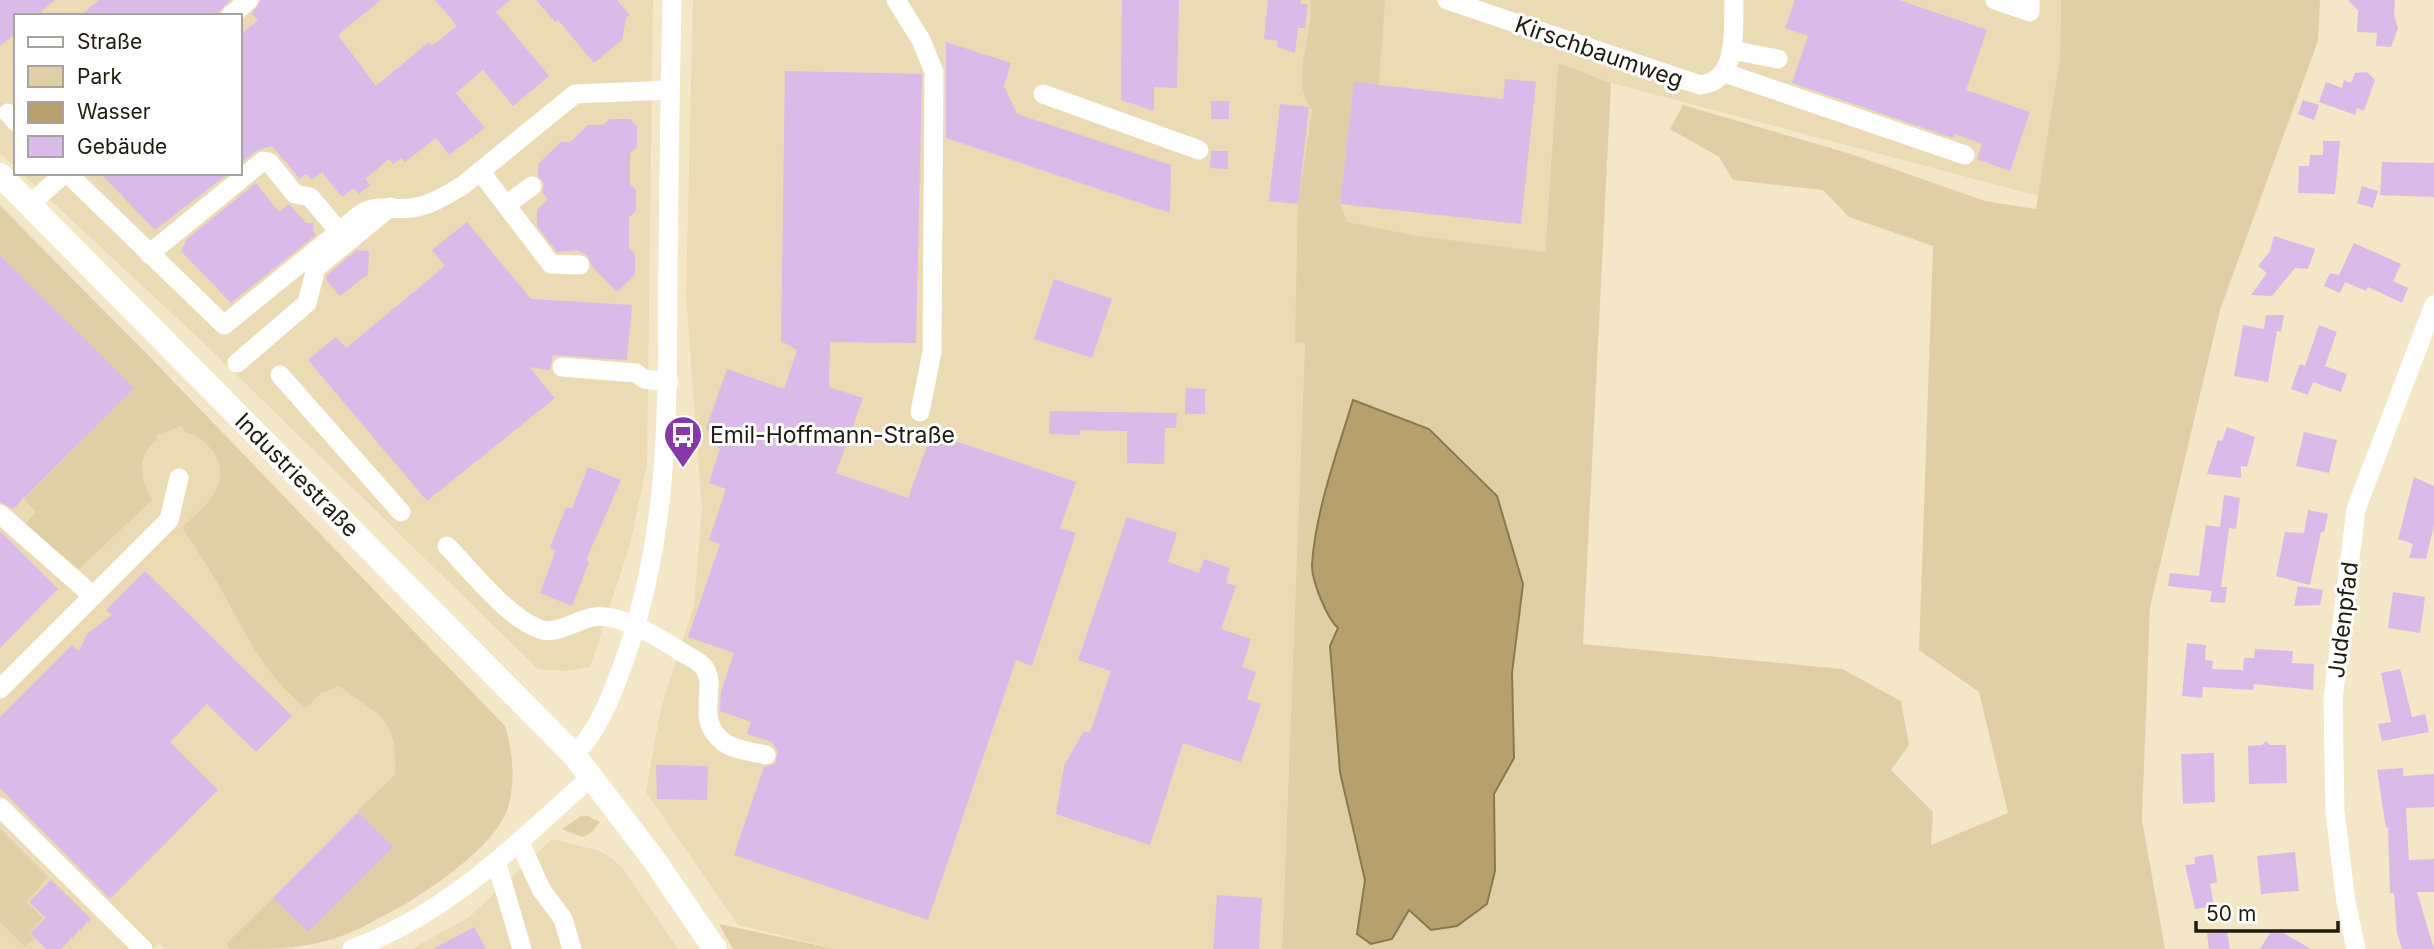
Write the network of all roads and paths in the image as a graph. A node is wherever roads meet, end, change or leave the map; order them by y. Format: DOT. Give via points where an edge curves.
graph roads {
  1 [pos="249,0"];
  2 [pos="671,0"];
  3 [pos="896,0"];
  4 [pos="1447,0"];
  5 [pos="1734,0"];
  6 [pos="1995,0"];
  7 [pos="2030,0"];
  8 [pos="232,14"];
  9 [pos="1731,50"];
  10 [pos="1777,59"];
  11 [pos="1719,78"];
  12 [pos="670,90"];
  13 [pos="1042,94"];
  14 [pos="1199,150"];
  15 [pos="1965,155"];
  16 [pos="480,171"];
  17 [pos="0,175"];
  18 [pos="64,175"];
  19 [pos="68,175"];
  20 [pos="532,186"];
  21 [pos="29,205"];
  22 [pos="506,205"];
  23 [pos="390,207"];
  24 [pos="339,231"];
  25 [pos="149,254"];
  26 [pos="580,265"];
  27 [pos="2434,305"];
  28 [pos="237,363"];
  29 [pos="562,366"];
  30 [pos="280,374"];
  31 [pos="669,382"];
  32 [pos="920,412"];
  33 [pos="179,478"];
  34 [pos="401,512"];
  35 [pos="0,514"];
  36 [pos="447,546"];
  37 [pos="93,596"];
  38 [pos="637,626"];
  39 [pos="0,689"];
  40 [pos="574,755"];
  41 [pos="765,755"];
  42 [pos="592,776"];
  43 [pos="0,807"];
  44 [pos="520,844"];
  45 [pos="497,864"];
  46 [pos="143,949"];
  47 [pos="352,949"];
  48 [pos="522,949"];
  49 [pos="572,949"];
  50 [pos="715,949"];
  51 [pos="2356,949"];
  1 -- 8 [label="street"];
  2 -- 12 [label="street"];
  3 -- 32 [label="street" via="934,72 932,352"];
  4 -- 11 [label="street, Kirschbaumweg" via="1679,80 1700,85"];
  5 -- 9 [label="street"];
  6 -- 7 [label="street" via="2029,12"];
  9 -- 10 [label="street"];
  9 -- 11 [label="street"];
  11 -- 15 [label="street, Kirschbaumweg"];
  12 -- 16 [label="street" via="575,94"];
  12 -- 31 [label="street"];
  13 -- 14 [label="street"];
  16 -- 22 [label="street"];
  16 -- 23 [label="street" via="443,197 411,208"];
  17 -- 21 [label="main road, Industriestraße"];
  18 -- 21 [label="street"];
  19 -- 25 [label="street"];
  20 -- 22 [label="street"];
  21 -- 40 [label="main road, Industriestraße"];
  22 -- 26 [label="street" via="551,264"];
  23 -- 24 [label="street" via="374,206"];
  23 -- 28 [label="street" via="316,268 307,303"];
  24 -- 25 [label="street" via="224,325"];
  24 -- 25 [label="street" via="310,197 295,194 269,162 263,161"];
  27 -- 51 [label="street, Judenpfad" via="2356,509 2333,699 2335,812"];
  29 -- 31 [label="street" via="636,373"];
  30 -- 34 [label="street"];
  31 -- 38 [label="street" via="659,528"];
  33 -- 37 [label="street" via="169,520"];
  35 -- 37 [label="street"];
  36 -- 38 [label="street" via="516,615 543,630 596,616"];
  37 -- 39 [label="street"];
  38 -- 40 [label="street" via="604,712"];
  38 -- 41 [label="street" via="703,667 710,686 706,709 713,732 726,744"];
  40 -- 42 [label="main road, Industriestraße"];
  42 -- 44 [label="street"];
  42 -- 50 [label="main road, Industriestraße"];
  43 -- 46 [label="street"];
  44 -- 45 [label="street"];
  44 -- 49 [label="street" via="541,889 563,919"];
  45 -- 47 [label="street" via="402,928"];
  45 -- 48 [label="street"];
}
